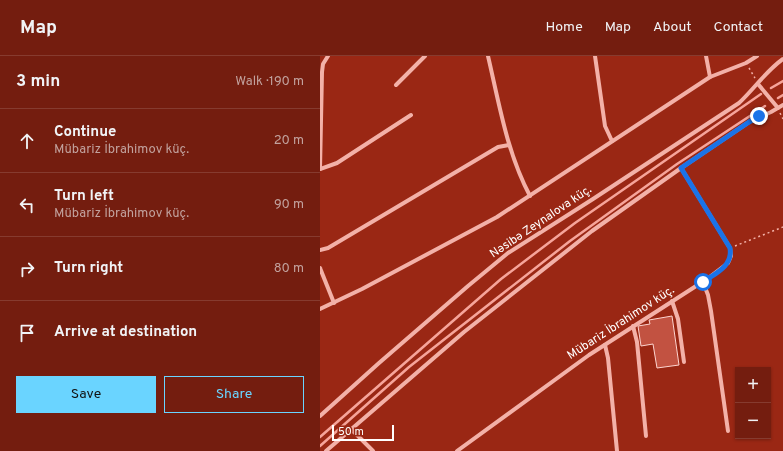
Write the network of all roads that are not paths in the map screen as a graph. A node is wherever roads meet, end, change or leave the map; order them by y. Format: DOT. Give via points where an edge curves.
graph roads {
  1 [pos="328,56"];
  2 [pos="425,56"];
  3 [pos="488,56"];
  4 [pos="595,56"];
  5 [pos="706,56"];
  6 [pos="757,56"];
  7 [pos="783,59"];
  8 [pos="710,77"];
  9 [pos="758,84"];
  10 [pos="396,85"];
  11 [pos="783,105"];
  12 [pos="778,108"];
  13 [pos="321,112"];
  14 [pos="411,115"];
  15 [pos="612,141"];
  16 [pos="509,145"];
  17 [pos="681,168"];
  18 [pos="320,169"];
  19 [pos="530,196"];
  20 [pos="320,250"];
  21 [pos="320,268"];
  22 [pos="703,282"];
  23 [pos="672,301"];
  24 [pos="334,303"];
  25 [pos="320,309"];
  26 [pos="633,326"];
  27 [pos="605,345"];
  28 [pos="684,362"];
  29 [pos="320,416"];
  30 [pos="351,429"];
  31 [pos="728,431"];
  32 [pos="646,436"];
  33 [pos="326,451"];
  34 [pos="373,451"];
  35 [pos="457,451"];
  36 [pos="617,451"];
  1 -- 13 [label="street" via="322,72"];
  2 -- 10 [label="street"];
  3 -- 16 [label="street"];
  4 -- 15 [label="street" via="605,126"];
  5 -- 8 [label="street"];
  6 -- 8 [label="street"];
  7 -- 9 [label="street, Nəsibə Zeynalova küç."];
  8 -- 15 [label="street"];
  9 -- 12 [label="street"];
  9 -- 29 [label="street, Nəsibə Zeynalova küç." via="738,103 508,253 379,362"];
  11 -- 12 [label="street"];
  12 -- 17 [label="street" via="749,122"];
  13 -- 18 [label="street"];
  14 -- 18 [label="street" via="337,163"];
  15 -- 19 [label="street"];
  16 -- 19 [label="street"];
  16 -- 20 [label="street" via="498,148 328,248"];
  17 -- 22 [label="street, Mübariz İbrahimov küç." via="730,248 731,256 728,263"];
  17 -- 30 [label="street" via="592,231 507,297"];
  19 -- 24 [label="street" via="497,217"];
  21 -- 24 [label="street"];
  22 -- 23 [label="street, Mübariz İbrahimov küç."];
  22 -- 31 [label="street" via="711,311"];
  23 -- 26 [label="street, Mübariz İbrahimov küç."];
  23 -- 28 [label="street" via="678,319"];
  24 -- 25 [label="street"];
  26 -- 27 [label="street, Mübariz İbrahimov küç."];
  26 -- 32 [label="street" via="637,342"];
  27 -- 35 [label="street, Mübariz İbrahimov küç." via="508,412"];
  27 -- 36 [label="street"];
  30 -- 33 [label="street"];
  30 -- 34 [label="street"];
}
